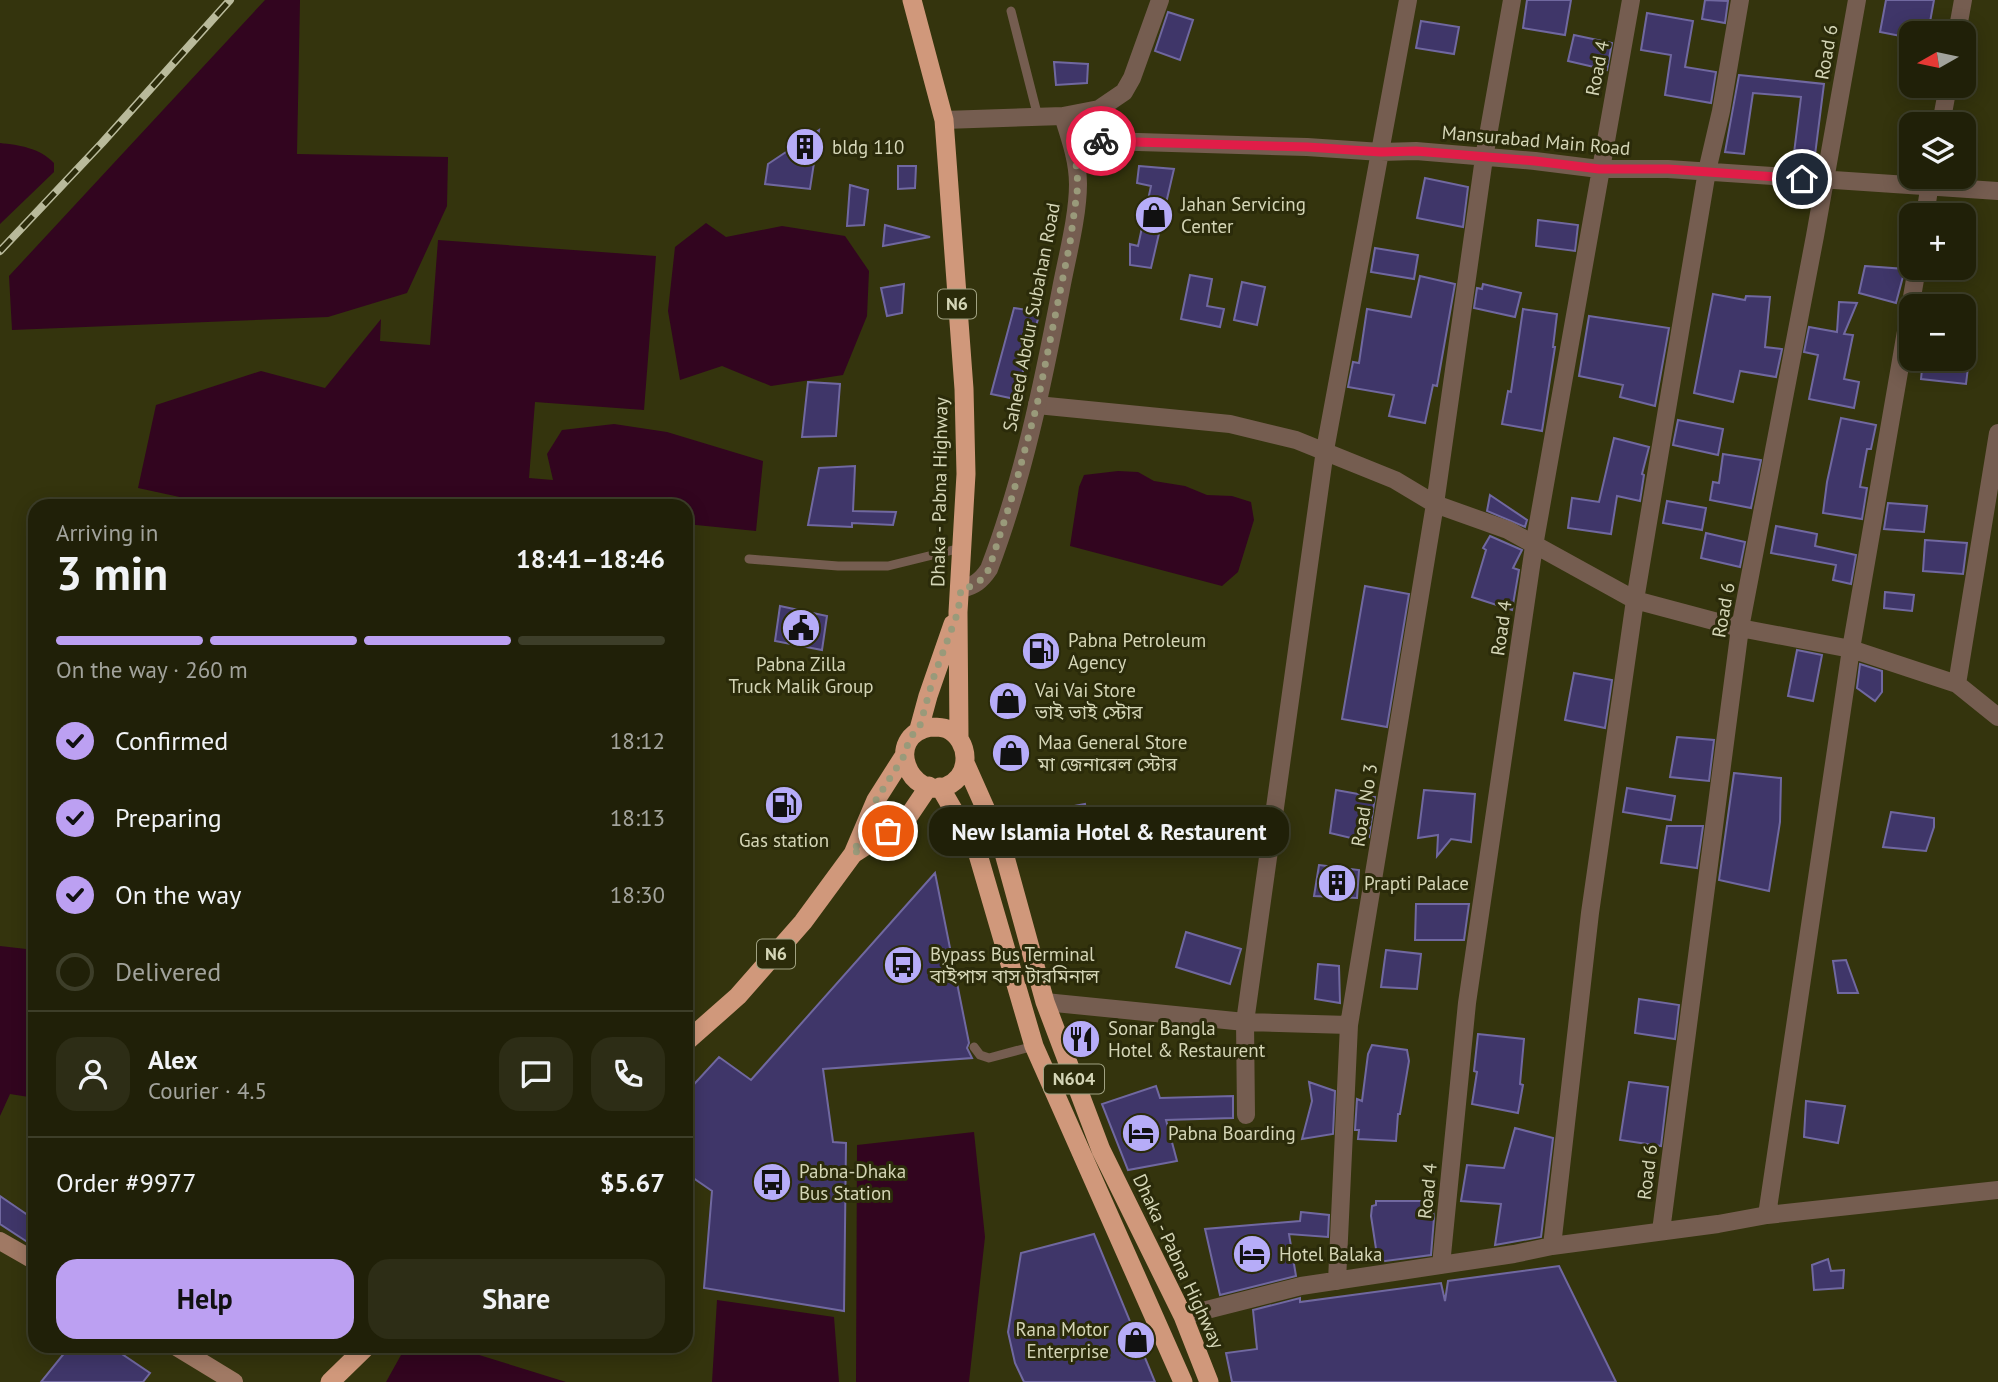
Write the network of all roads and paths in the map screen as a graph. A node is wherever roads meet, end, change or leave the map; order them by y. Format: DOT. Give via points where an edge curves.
graph roads {
  1 [pos="912,0"];
  2 [pos="1160,0"];
  3 [pos="1408,0"];
  4 [pos="1512,0"];
  5 [pos="1631,0"];
  6 [pos="1740,0"];
  7 [pos="1857,0"];
  8 [pos="1963,0"];
  9 [pos="1011,11"];
  10 [pos="1959,21"];
  11 [pos="1063,116"];
  12 [pos="1038,117"];
  13 [pos="944,120"];
  14 [pos="1070,140"];
  15 [pos="1381,152"];
  16 [pos="1484,158"];
  17 [pos="1599,169"];
  18 [pos="1707,172"];
  19 [pos="1825,181"];
  20 [pos="1899,181"];
  21 [pos="1976,188"];
  22 [pos="1998,191"];
  23 [pos="1915,280"];
  24 [pos="1037,405"];
  25 [pos="1998,433"];
  26 [pos="1325,450"];
  27 [pos="1435,504"];
  28 [pos="1534,546"];
  29 [pos="961,548"];
  30 [pos="749,559"];
  31 [pos="961,589"];
  32 [pos="1634,600"];
  33 [pos="958,612"];
  34 [pos="1740,628"];
  35 [pos="1851,649"];
  36 [pos="1957,684"];
  37 [pos="1998,717"];
  38 [pos="919,729"];
  39 [pos="959,738"];
  40 [pos="904,756"];
  41 [pos="966,765"];
  42 [pos="935,787"];
  43 [pos="1002,846"];
  44 [pos="977,851"];
  45 [pos="853,854"];
  46 [pos="1045,1002"];
  47 [pos="1245,1021"];
  48 [pos="1349,1025"];
  49 [pos="693,1036"];
  50 [pos="1034,1046"];
  51 [pos="974,1047"];
  52 [pos="1246,1115"];
  53 [pos="1998,1190"];
  54 [pos="1129,1206"];
  55 [pos="1107,1214"];
  56 [pos="1768,1215"];
  57 [pos="1661,1231"];
  58 [pos="0,1241"];
  59 [pos="1552,1246"];
  60 [pos="28,1257"];
  61 [pos="1441,1265"];
  62 [pos="1337,1281"];
  63 [pos="1183,1316"];
  64 [pos="186,1353"];
  65 [pos="360,1353"];
  66 [pos="234,1382"];
  67 [pos="330,1382"];
  68 [pos="1183,1382"];
  69 [pos="1209,1382"];
  1 -- 13 [label="highway, Dhaka - Pabna Highway / N6"];
  2 -- 11 [label="street" via="1124,92 1099,109"];
  3 -- 15 [label="street"];
  4 -- 16 [label="street, Road No 3"];
  5 -- 17 [label="street, Road 4"];
  6 -- 18 [label="street"];
  7 -- 19 [label="street, Road 6"];
  8 -- 10 [label="street"];
  9 -- 12 [label="lane"];
  11 -- 12 [label="street"];
  11 -- 14 [label="street, Saheed Abdur Subahan Road"];
  12 -- 13 [label="street"];
  13 -- 29 [label="highway, Dhaka - Pabna Highway / N6" via="964,389 966,474"];
  14 -- 15 [label="street, Mansurabad Main Road"];
  14 -- 24 [label="street, Saheed Abdur Subahan Road" via="1078,185"];
  15 -- 16 [label="street, Mansurabad Main Road"];
  15 -- 26 [label="street"];
  16 -- 17 [label="street, Mansurabad Main Road"];
  16 -- 27 [label="street, Road No 3"];
  17 -- 18 [label="street, Mansurabad Main Road"];
  17 -- 28 [label="street, Road 4"];
  18 -- 19 [label="street, Mansurabad Main Road"];
  18 -- 32 [label="street"];
  19 -- 20 [label="street, Mansurabad Main Road"];
  19 -- 34 [label="street, Road 6"];
  21 -- 22 [label="street, Mansurabad Main Road"];
  23 -- 35 [label="street"];
  24 -- 26 [label="street" via="1230,424"];
  24 -- 31 [label="street, Saheed Abdur Subahan Road" via="989,569 982,579"];
  25 -- 36 [label="street"];
  26 -- 27 [label="street" via="1395,480"];
  26 -- 47 [label="street"];
  27 -- 28 [label="street" via="1508,530"];
  27 -- 48 [label="street, Road No 3"];
  28 -- 32 [label="street"];
  28 -- 61 [label="street, Road 4" via="1467,1003"];
  29 -- 30 [label="lane" via="888,566"];
  29 -- 31 [label="highway, Dhaka - Pabna Highway / N6"];
  31 -- 33 [label="highway, Dhaka - Pabna Highway / N6"];
  32 -- 34 [label="street"];
  32 -- 59 [label="street" via="1590,913"];
  33 -- 38 [label="highway, Dhaka - Pabna Highway"];
  33 -- 39 [label="highway, Dhaka - Pabna Highway / N6"];
  34 -- 35 [label="street"];
  34 -- 57 [label="street, Road 6"];
  35 -- 36 [label="street"];
  35 -- 56 [label="street"];
  36 -- 37 [label="street"];
  38 -- 39 [label="highway" via="947,729"];
  38 -- 40 [label="highway" via="910,737"];
  39 -- 41 [label="highway, N604"];
  40 -- 42 [label="highway, N604" via="912,776"];
  40 -- 45 [label="highway" via="876,800"];
  41 -- 42 [label="highway" via="958,778"];
  41 -- 43 [label="highway, Dhaka - Pabna Highway / N604"];
  42 -- 44 [label="highway, N604"];
  42 -- 45 [label="highway" via="906,820"];
  43 -- 44 [label="highway"];
  43 -- 46 [label="highway, Dhaka - Pabna Highway / N604"];
  44 -- 50 [label="highway, N604"];
  45 -- 49 [label="highway, N6" via="787,941 738,996"];
  46 -- 47 [label="street"];
  46 -- 54 [label="highway, Dhaka - Pabna Highway / N604" via="1101,1150"];
  47 -- 48 [label="street"];
  47 -- 52 [label="street"];
  48 -- 62 [label="street, Road No 3"];
  50 -- 51 [label="lane" via="989,1058"];
  50 -- 55 [label="highway, N604"];
  53 -- 56 [label="street"];
  54 -- 55 [label="highway"];
  54 -- 63 [label="highway, Dhaka - Pabna Highway / N604"];
  55 -- 68 [label="highway, N604"];
  56 -- 57 [label="street"];
  57 -- 59 [label="street"];
  58 -- 60 [label="main road"];
  59 -- 61 [label="street"];
  61 -- 62 [label="street"];
  62 -- 63 [label="street"];
  63 -- 69 [label="highway, Dhaka - Pabna Highway / N604"];
  64 -- 66 [label="main road"];
  65 -- 67 [label="highway"];
}
